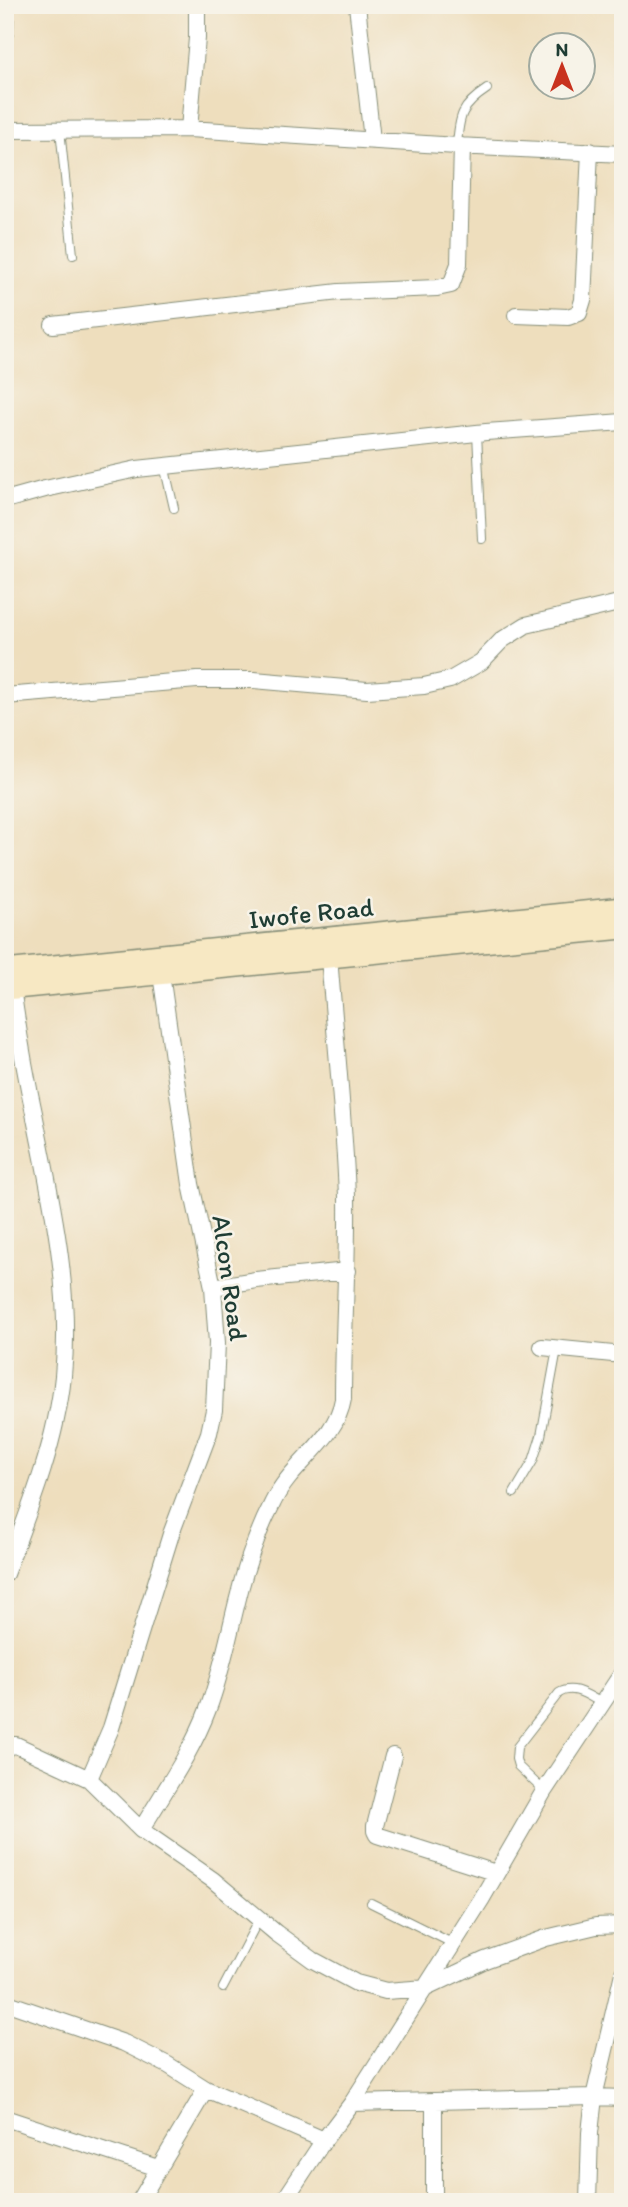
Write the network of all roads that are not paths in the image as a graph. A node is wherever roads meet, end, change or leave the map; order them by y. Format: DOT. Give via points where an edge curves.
graph roads {
  1 [pos="6,5"];
  2 [pos="197,5"];
  3 [pos="357,5"];
  4 [pos="5,33"];
  5 [pos="487,89"];
  6 [pos="60,129"];
  7 [pos="189,129"];
  8 [pos="5,130"];
  9 [pos="372,140"];
  10 [pos="460,146"];
  11 [pos="590,151"];
  12 [pos="623,154"];
  13 [pos="73,256"];
  14 [pos="516,315"];
  15 [pos="52,325"];
  16 [pos="623,422"];
  17 [pos="477,433"];
  18 [pos="164,465"];
  19 [pos="5,500"];
  20 [pos="174,508"];
  21 [pos="482,540"];
  22 [pos="623,602"];
  23 [pos="5,696"];
  24 [pos="623,908"];
  25 [pos="623,928"];
  26 [pos="329,956"];
  27 [pos="161,974"];
  28 [pos="7,982"];
  29 [pos="348,1271"];
  30 [pos="213,1287"];
  31 [pos="549,1348"];
  32 [pos="623,1355"];
  33 [pos="514,1493"];
  34 [pos="5,1574"];
  35 [pos="623,1672"];
  36 [pos="602,1703"];
  37 [pos="5,1750"];
  38 [pos="393,1756"];
  39 [pos="89,1779"];
  40 [pos="544,1791"];
  41 [pos="141,1830"];
  42 [pos="496,1873"];
  43 [pos="371,1903"];
  44 [pos="259,1919"];
  45 [pos="623,1925"];
  46 [pos="454,1944"];
  47 [pos="623,1973"];
  48 [pos="223,1988"];
  49 [pos="426,1988"];
  50 [pos="5,2002"];
  51 [pos="206,2089"];
  52 [pos="594,2097"];
  53 [pos="623,2098"];
  54 [pos="434,2101"];
  55 [pos="352,2103"];
  56 [pos="8,2123"];
  57 [pos="324,2140"];
  58 [pos="158,2168"];
  59 [pos="139,2202"];
  60 [pos="283,2202"];
  61 [pos="435,2202"];
  62 [pos="588,2202"];
  1 -- 4 [label="street"];
  2 -- 7 [label="street"];
  3 -- 9 [label="street"];
  5 -- 10 [label="lane" via="461,113"];
  6 -- 7 [label="street"];
  6 -- 8 [label="street"];
  6 -- 13 [label="lane"];
  7 -- 9 [label="street"];
  9 -- 10 [label="street"];
  10 -- 11 [label="street"];
  10 -- 15 [label="street" via="459,264 451,285 298,296"];
  11 -- 12 [label="street"];
  11 -- 14 [label="street" via="579,313 568,317"];
  16 -- 17 [label="street"];
  17 -- 18 [label="street"];
  17 -- 21 [label="lane"];
  18 -- 19 [label="street"];
  18 -- 20 [label="lane"];
  22 -- 23 [label="street" via="526,625 502,640 481,662 450,680 424,686 367,690 197,680"];
  24 -- 28 [label="street, Iwofe Road"];
  25 -- 26 [label="street, Iwofe Road"];
  26 -- 27 [label="street, Iwofe Road"];
  26 -- 29 [label="street" via="343,1118"];
  27 -- 28 [label="street, Iwofe Road"];
  27 -- 30 [label="street, Alcon Road" via="191,1184"];
  28 -- 34 [label="street" via="57,1233 65,1331 63,1377 42,1473"];
  29 -- 30 [label="street"];
  29 -- 41 [label="street" via="341,1413 272,1502 253,1549 208,1709"];
  30 -- 39 [label="street, Alcon Road" via="217,1343 209,1433 171,1535 111,1728"];
  31 -- 32 [label="street"];
  31 -- 33 [label="lane" via="541,1436"];
  35 -- 36 [label="street"];
  36 -- 40 [label="street"];
  36 -- 40 [label="lane" via="565,1689 517,1746 518,1766"];
  37 -- 39 [label="street" via="16,1745"];
  38 -- 42 [label="street" via="375,1826 377,1835"];
  39 -- 41 [label="street"];
  40 -- 42 [label="street"];
  41 -- 44 [label="street"];
  42 -- 46 [label="street"];
  43 -- 46 [label="lane"];
  44 -- 48 [label="lane"];
  44 -- 49 [label="street" via="313,1960 356,1983 386,1992"];
  45 -- 49 [label="street" via="546,1938"];
  46 -- 49 [label="street"];
  47 -- 52 [label="street"];
  49 -- 55 [label="street"];
  50 -- 51 [label="street" via="124,2043"];
  51 -- 57 [label="street"];
  51 -- 58 [label="street"];
  52 -- 53 [label="street"];
  52 -- 54 [label="street"];
  52 -- 62 [label="street"];
  54 -- 55 [label="street"];
  54 -- 61 [label="street"];
  55 -- 57 [label="street"];
  56 -- 58 [label="street"];
  57 -- 60 [label="street"];
  58 -- 59 [label="street"];
}
